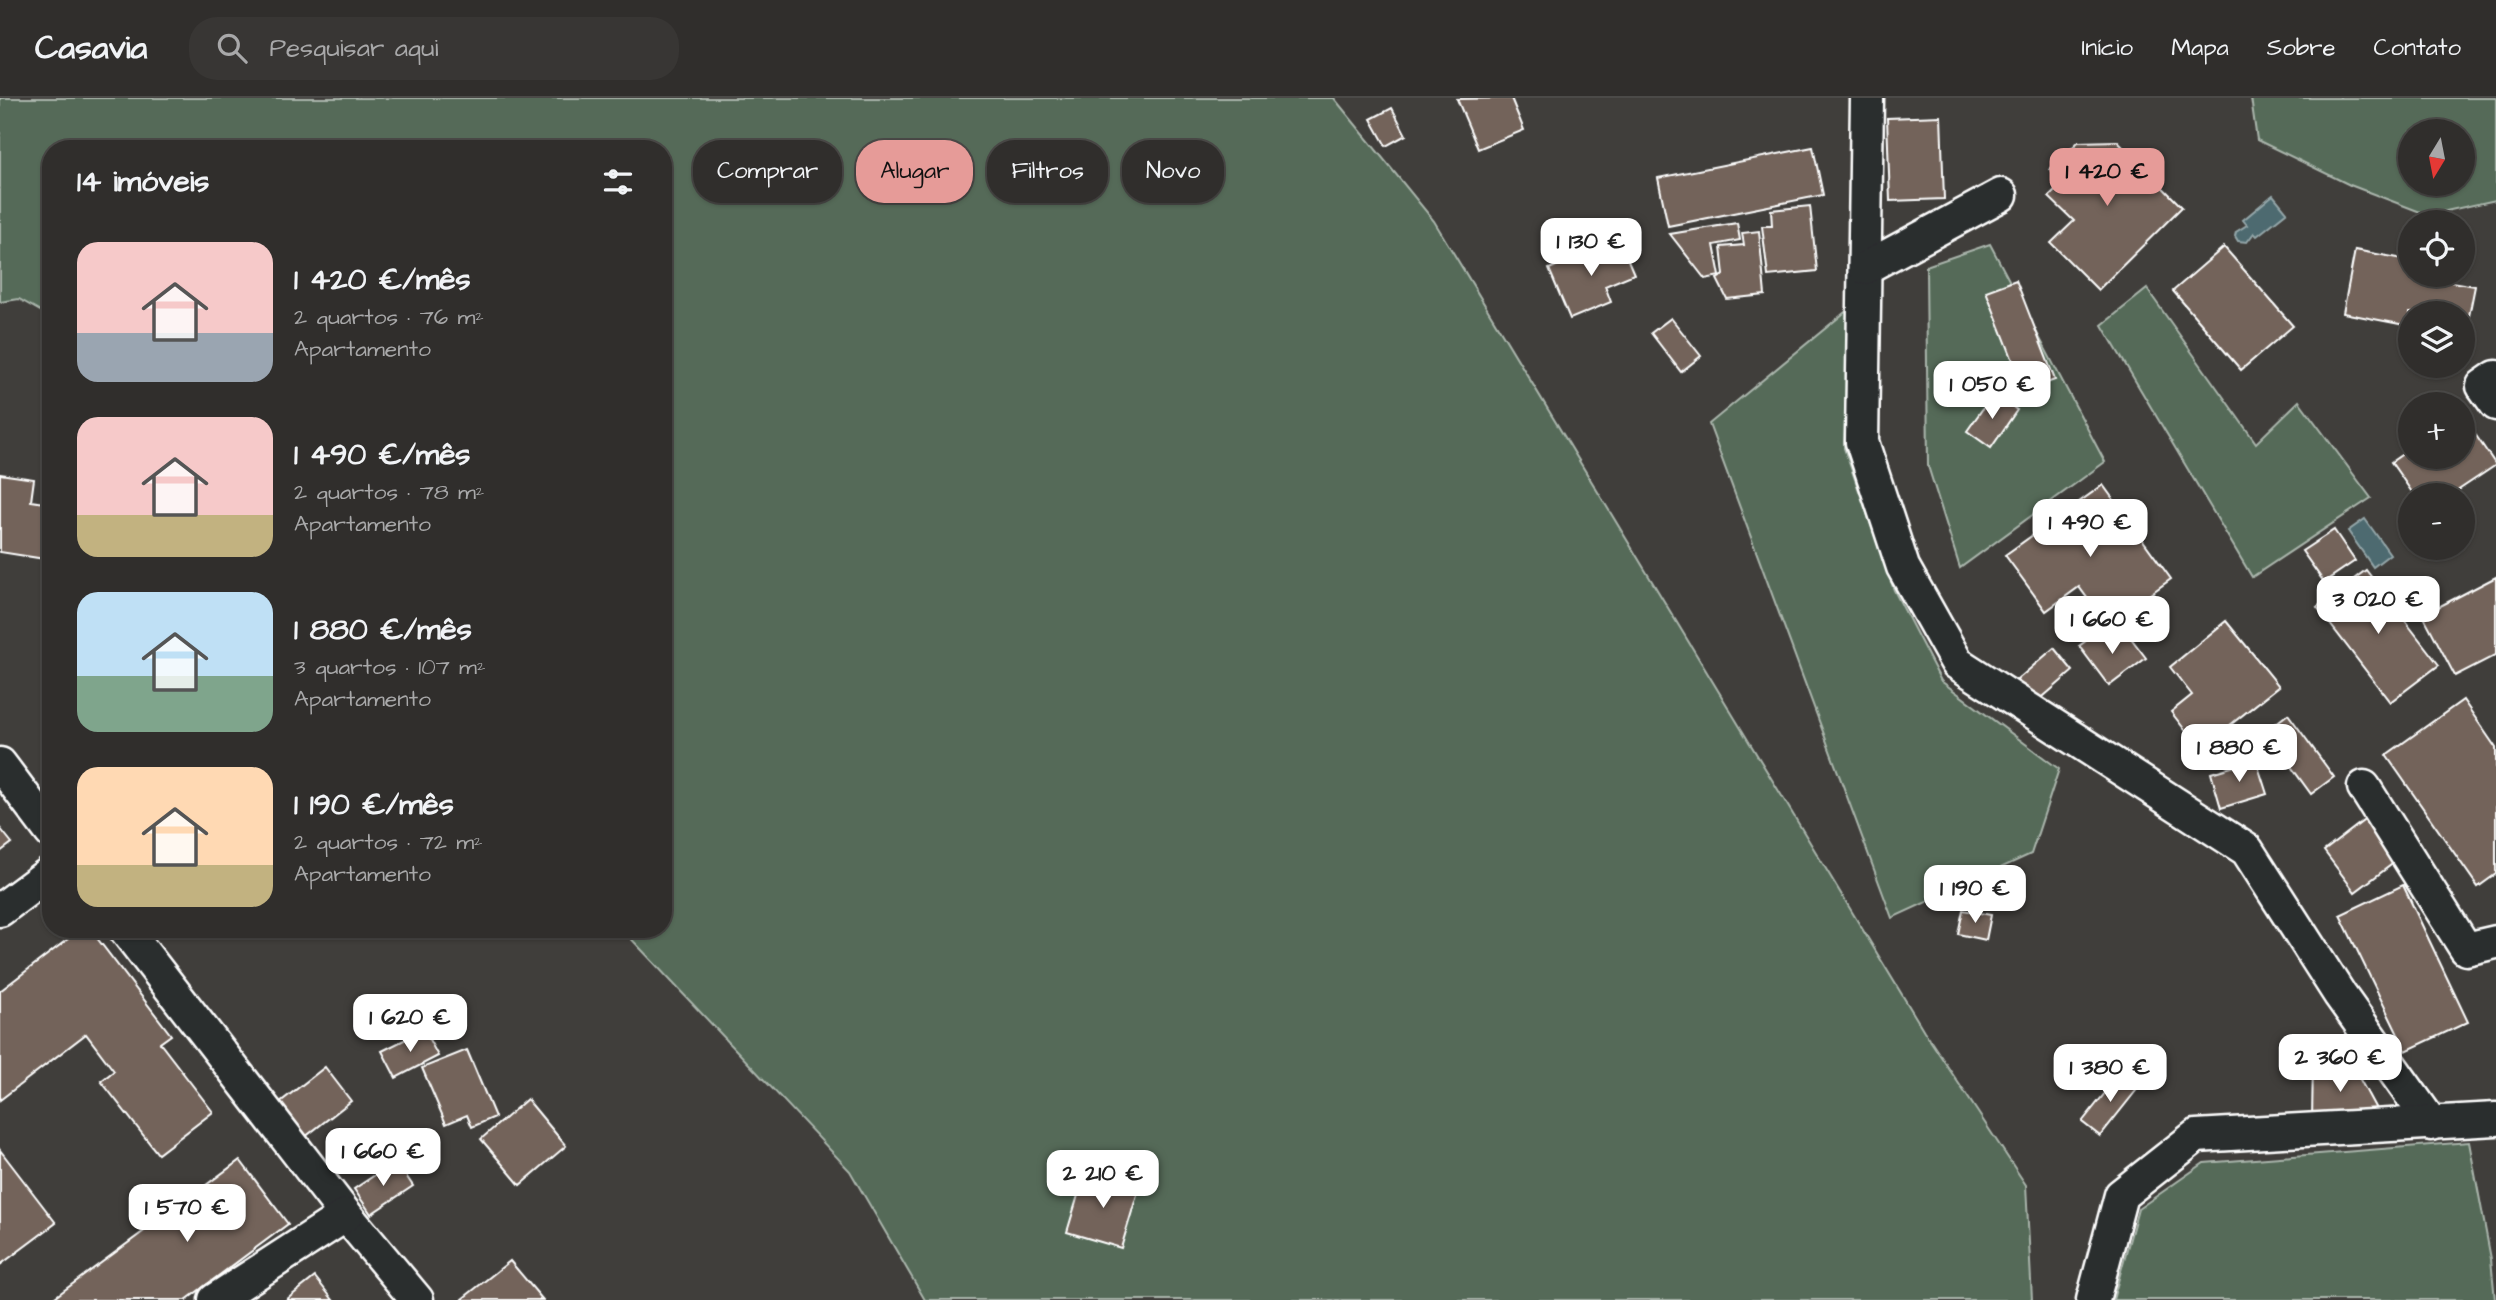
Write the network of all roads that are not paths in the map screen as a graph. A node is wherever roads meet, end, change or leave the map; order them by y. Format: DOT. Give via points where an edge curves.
graph roads {
  1 [pos="1867,98"];
  2 [pos="2001,195"];
  3 [pos="1865,268"];
  4 [pos="2496,377"];
  5 [pos="2496,404"];
  6 [pos="0,764"];
  7 [pos="2364,787"];
  8 [pos="42,820"];
  9 [pos="42,879"];
  10 [pos="0,910"];
  11 [pos="132,938"];
  12 [pos="2496,942"];
  13 [pos="2496,1119"];
  14 [pos="2432,1124"];
  15 [pos="346,1215"];
  16 [pos="215,1300"];
  17 [pos="417,1300"];
  18 [pos="2092,1300"];
  1 -- 3 [label="street"];
  2 -- 3 [label="street"];
  3 -- 14 [label="street" via="1862,442 1903,567 1956,663 2247,850 2340,995"];
  4 -- 5 [label="street" via="2483,386"];
  6 -- 8 [label="street"];
  7 -- 12 [label="street" via="2466,949"];
  9 -- 10 [label="street"];
  11 -- 15 [label="street"];
  13 -- 14 [label="street"];
  14 -- 18 [label="street" via="2196,1136 2121,1195"];
  15 -- 16 [label="street"];
  15 -- 17 [label="street"];
}
